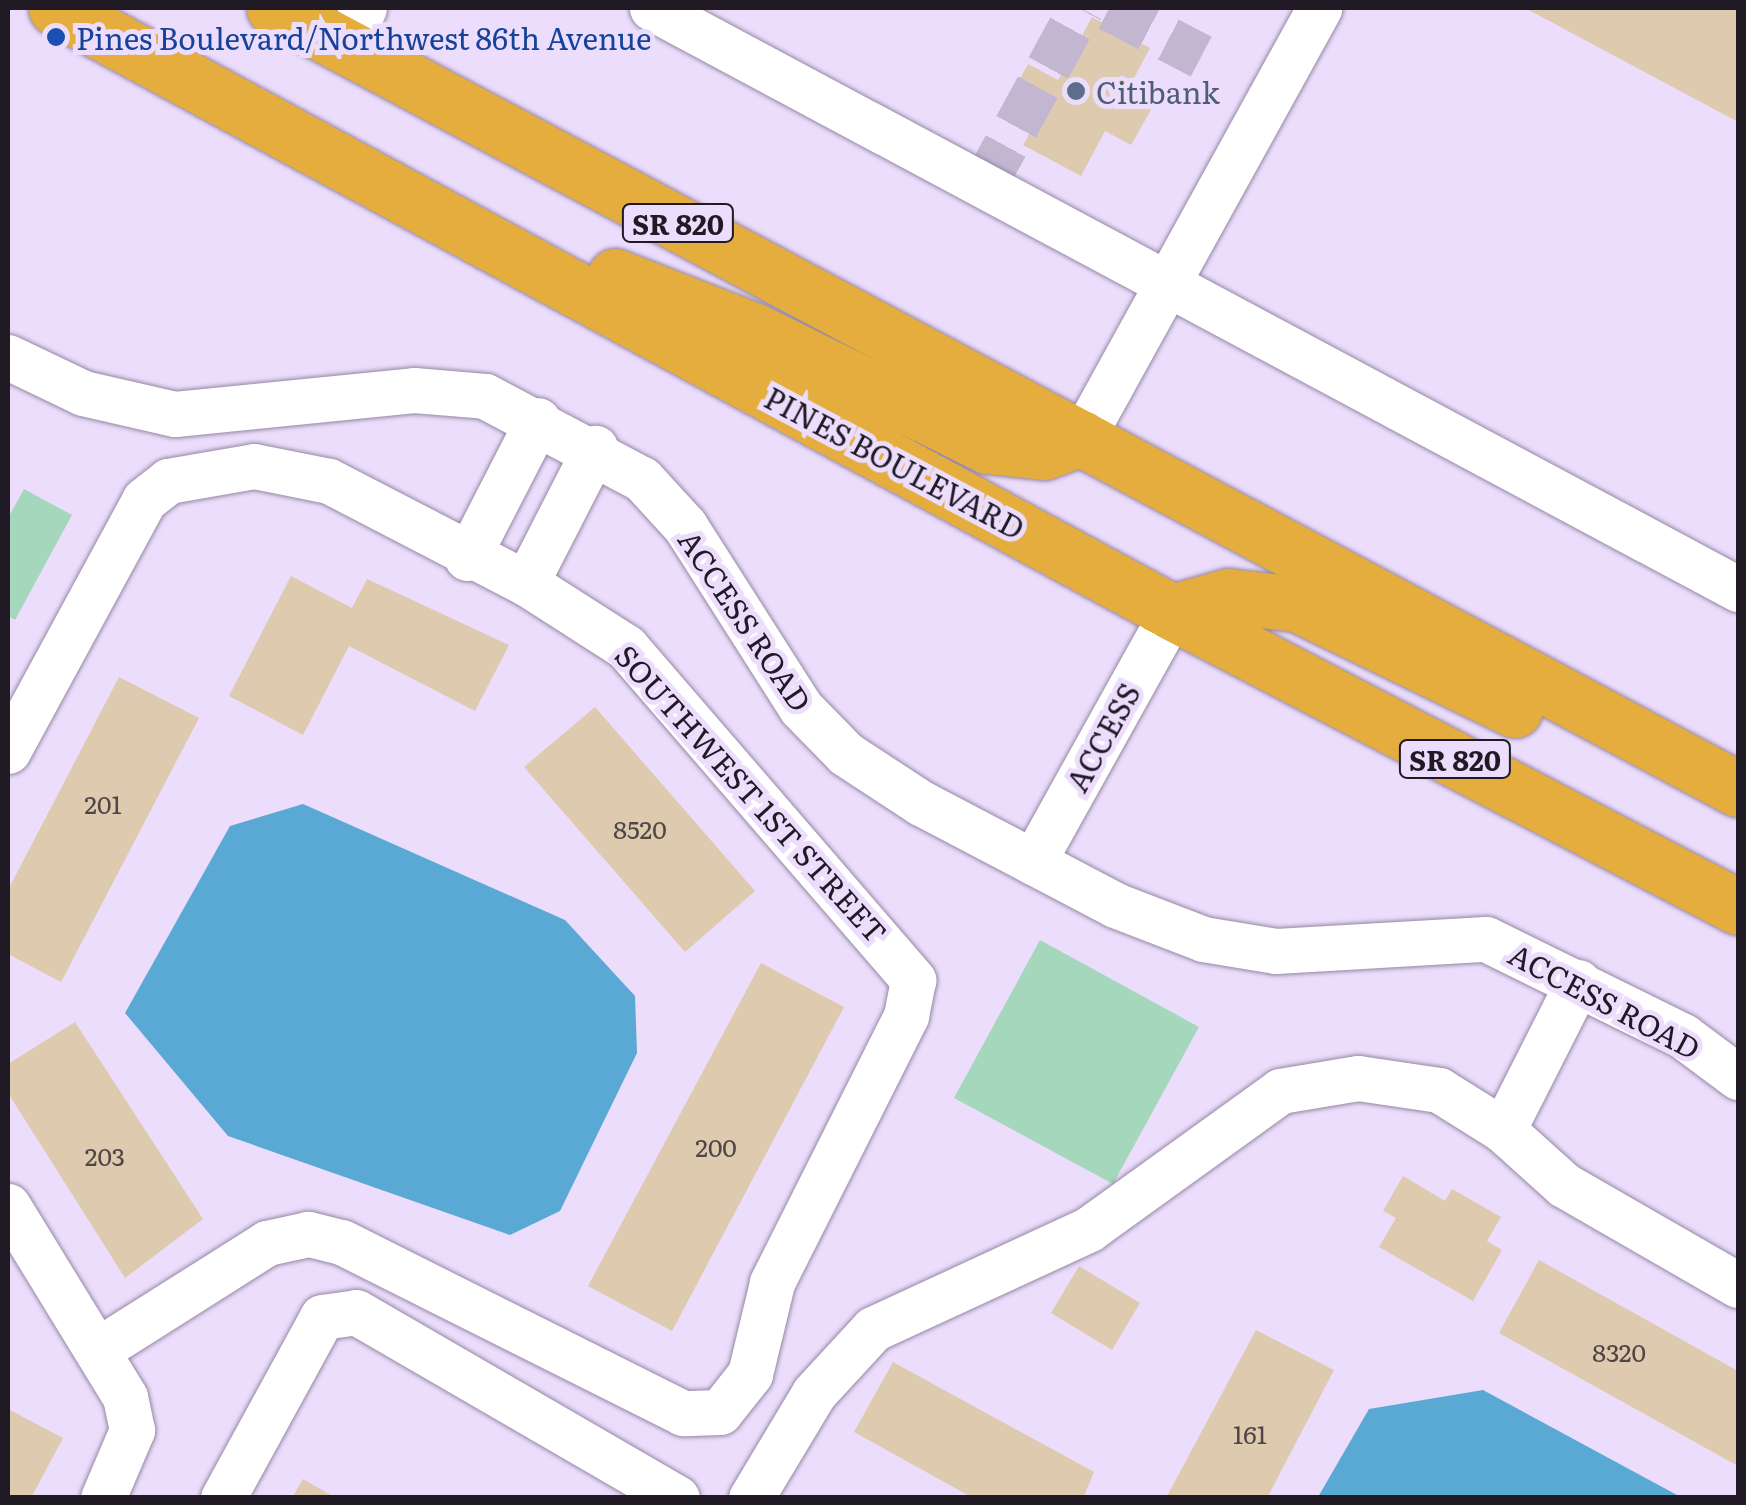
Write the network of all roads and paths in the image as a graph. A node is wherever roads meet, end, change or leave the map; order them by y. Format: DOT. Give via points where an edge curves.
graph roads {
  1 [pos="56,8"];
  2 [pos="274,8"];
  3 [pos="652,8"];
  4 [pos="1320,8"];
  5 [pos="354,26"];
  6 [pos="533,266"];
  7 [pos="1172,286"];
  8 [pos="8,357"];
  9 [pos="538,420"];
  10 [pos="1082,438"];
  11 [pos="596,448"];
  12 [pos="467,558"];
  13 [pos="526,583"];
  14 [pos="1738,589"];
  15 [pos="1172,612"];
  16 [pos="8,751"];
  17 [pos="1730,785"];
  18 [pos="1033,862"];
  19 [pos="1738,907"];
  20 [pos="1578,982"];
  21 [pos="1738,1077"];
  22 [pos="1502,1130"];
  23 [pos="8,1206"];
  24 [pos="1738,1285"];
  25 [pos="98,1350"];
  26 [pos="103,1498"];
  27 [pos="224,1498"];
  28 [pos="678,1498"];
  29 [pos="752,1498"];
  1 -- 6 [label="highway, PINES BOULEVARD / SR 820"];
  2 -- 5 [label="highway, SR 820"];
  3 -- 7 [label="street"];
  4 -- 7 [label="street"];
  5 -- 10 [label="highway, SR 820"];
  6 -- 10 [label="highway" via="599,270 736,324 988,446 1044,452"];
  6 -- 15 [label="highway, PINES BOULEVARD / SR 820"];
  7 -- 10 [label="street"];
  7 -- 14 [label="street"];
  8 -- 9 [label="street, ACCESS ROAD" via="83,393 175,414 450,389"];
  9 -- 11 [label="street, ACCESS ROAD"];
  9 -- 12 [label="street"];
  10 -- 17 [label="highway, SR 820"];
  11 -- 13 [label="street"];
  11 -- 18 [label="street, ACCESS ROAD" via="642,479 685,526 801,708 846,754"];
  12 -- 13 [label="street, SOUTHWEST 1ST STREET"];
  12 -- 16 [label="street, SOUTHWEST 1ST STREET" via="329,481 254,466 168,481 144,500"];
  13 -- 25 [label="street, SOUTHWEST 1ST STREET" via="596,624 649,670 913,980 906,1016 772,1283 750,1374 720,1412 683,1414 341,1242 308,1234 267,1243"];
  15 -- 17 [label="highway" via="1228,596 1296,604 1672,781"];
  15 -- 18 [label="street, ACCESS"];
  15 -- 19 [label="highway, PINES BOULEVARD / SR 820"];
  18 -- 20 [label="street, ACCESS ROAD" via="1203,940 1276,951 1486,940"];
  20 -- 21 [label="street, ACCESS ROAD" via="1683,1036"];
  20 -- 22 [label="street"];
  22 -- 24 [label="street" via="1564,1185"];
  22 -- 29 [label="street" via="1439,1090 1358,1078 1280,1091 1089,1228 872,1329 814,1393"];
  23 -- 25 [label="street"];
  25 -- 26 [label="street" via="126,1398 132,1430"];
  27 -- 28 [label="street" via="322,1318 356,1312"];
}
